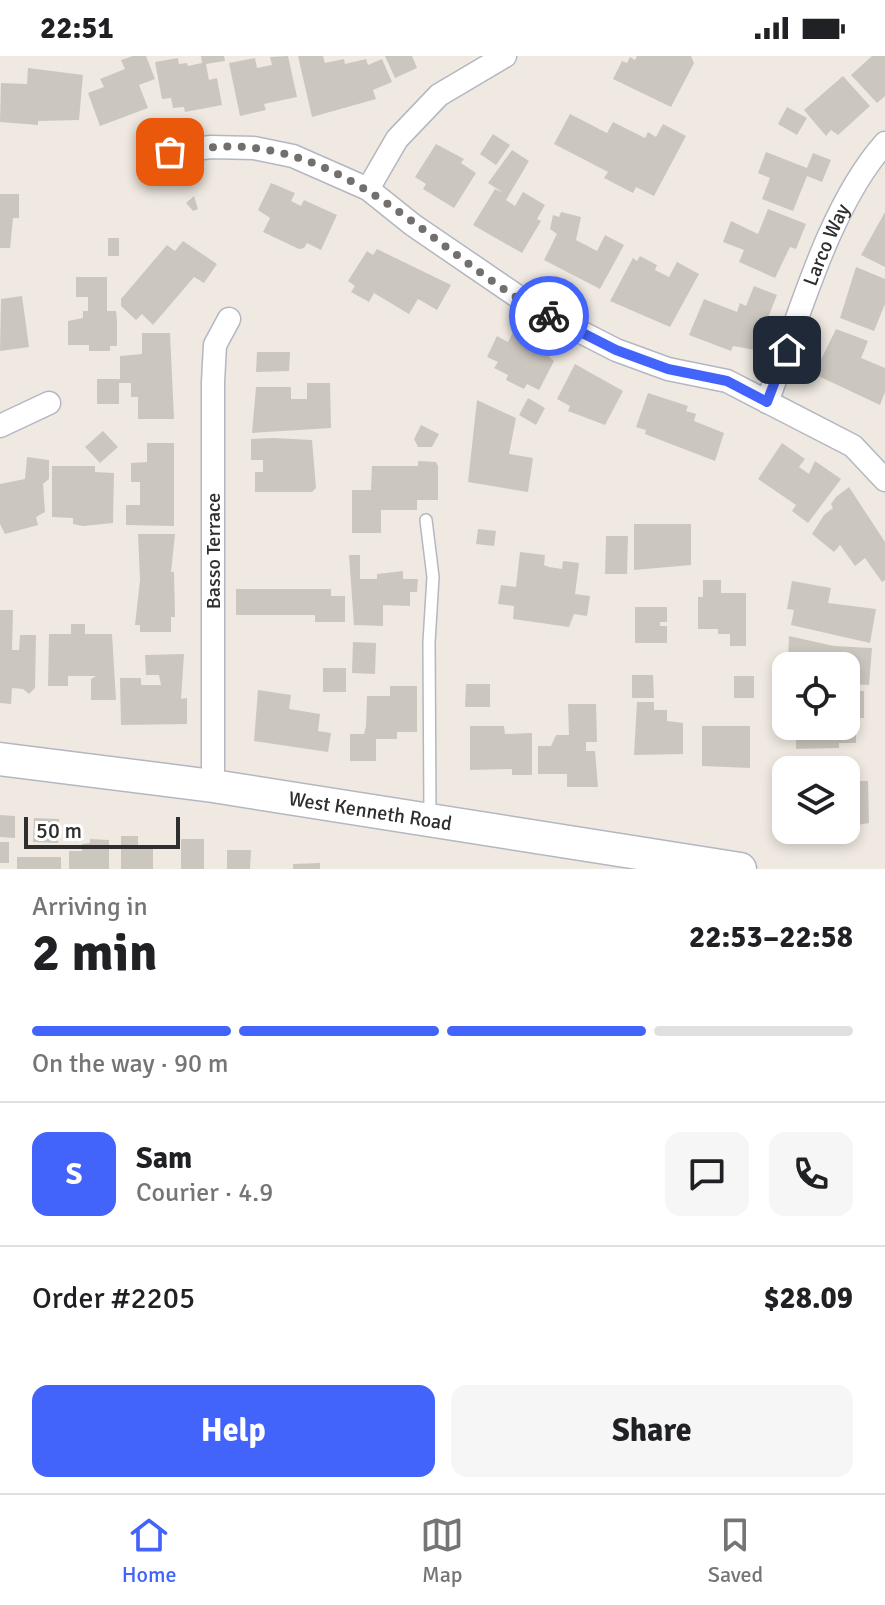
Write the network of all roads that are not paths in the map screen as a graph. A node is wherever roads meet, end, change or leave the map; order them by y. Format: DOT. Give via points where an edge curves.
graph roads {
  1 [pos="505,56"];
  2 [pos="885,143"];
  3 [pos="170,152"];
  4 [pos="877,167"];
  5 [pos="368,189"];
  6 [pos="229,319"];
  7 [pos="767,402"];
  8 [pos="49,403"];
  9 [pos="0,426"];
  10 [pos="885,480"];
  11 [pos="426,520"];
  12 [pos="0,759"];
  13 [pos="213,786"];
  14 [pos="430,821"];
  15 [pos="740,869"];
  1 -- 5 [label="street" via="439,95 397,139"];
  2 -- 4 [label="street, Larco Way"];
  3 -- 5 [label="street" via="254,148 293,156"];
  4 -- 7 [label="street, Larco Way" via="837,219"];
  5 -- 7 [label="street" via="536,309 616,350 668,369 727,381"];
  6 -- 13 [label="street, Basso Terrace" via="215,345 213,382"];
  7 -- 10 [label="street" via="853,446"];
  8 -- 9 [label="street"];
  11 -- 14 [label="lane" via="433,577"];
  12 -- 13 [label="street, West Kenneth Road"];
  13 -- 14 [label="street, West Kenneth Road"];
  14 -- 15 [label="street, West Kenneth Road"];
}
